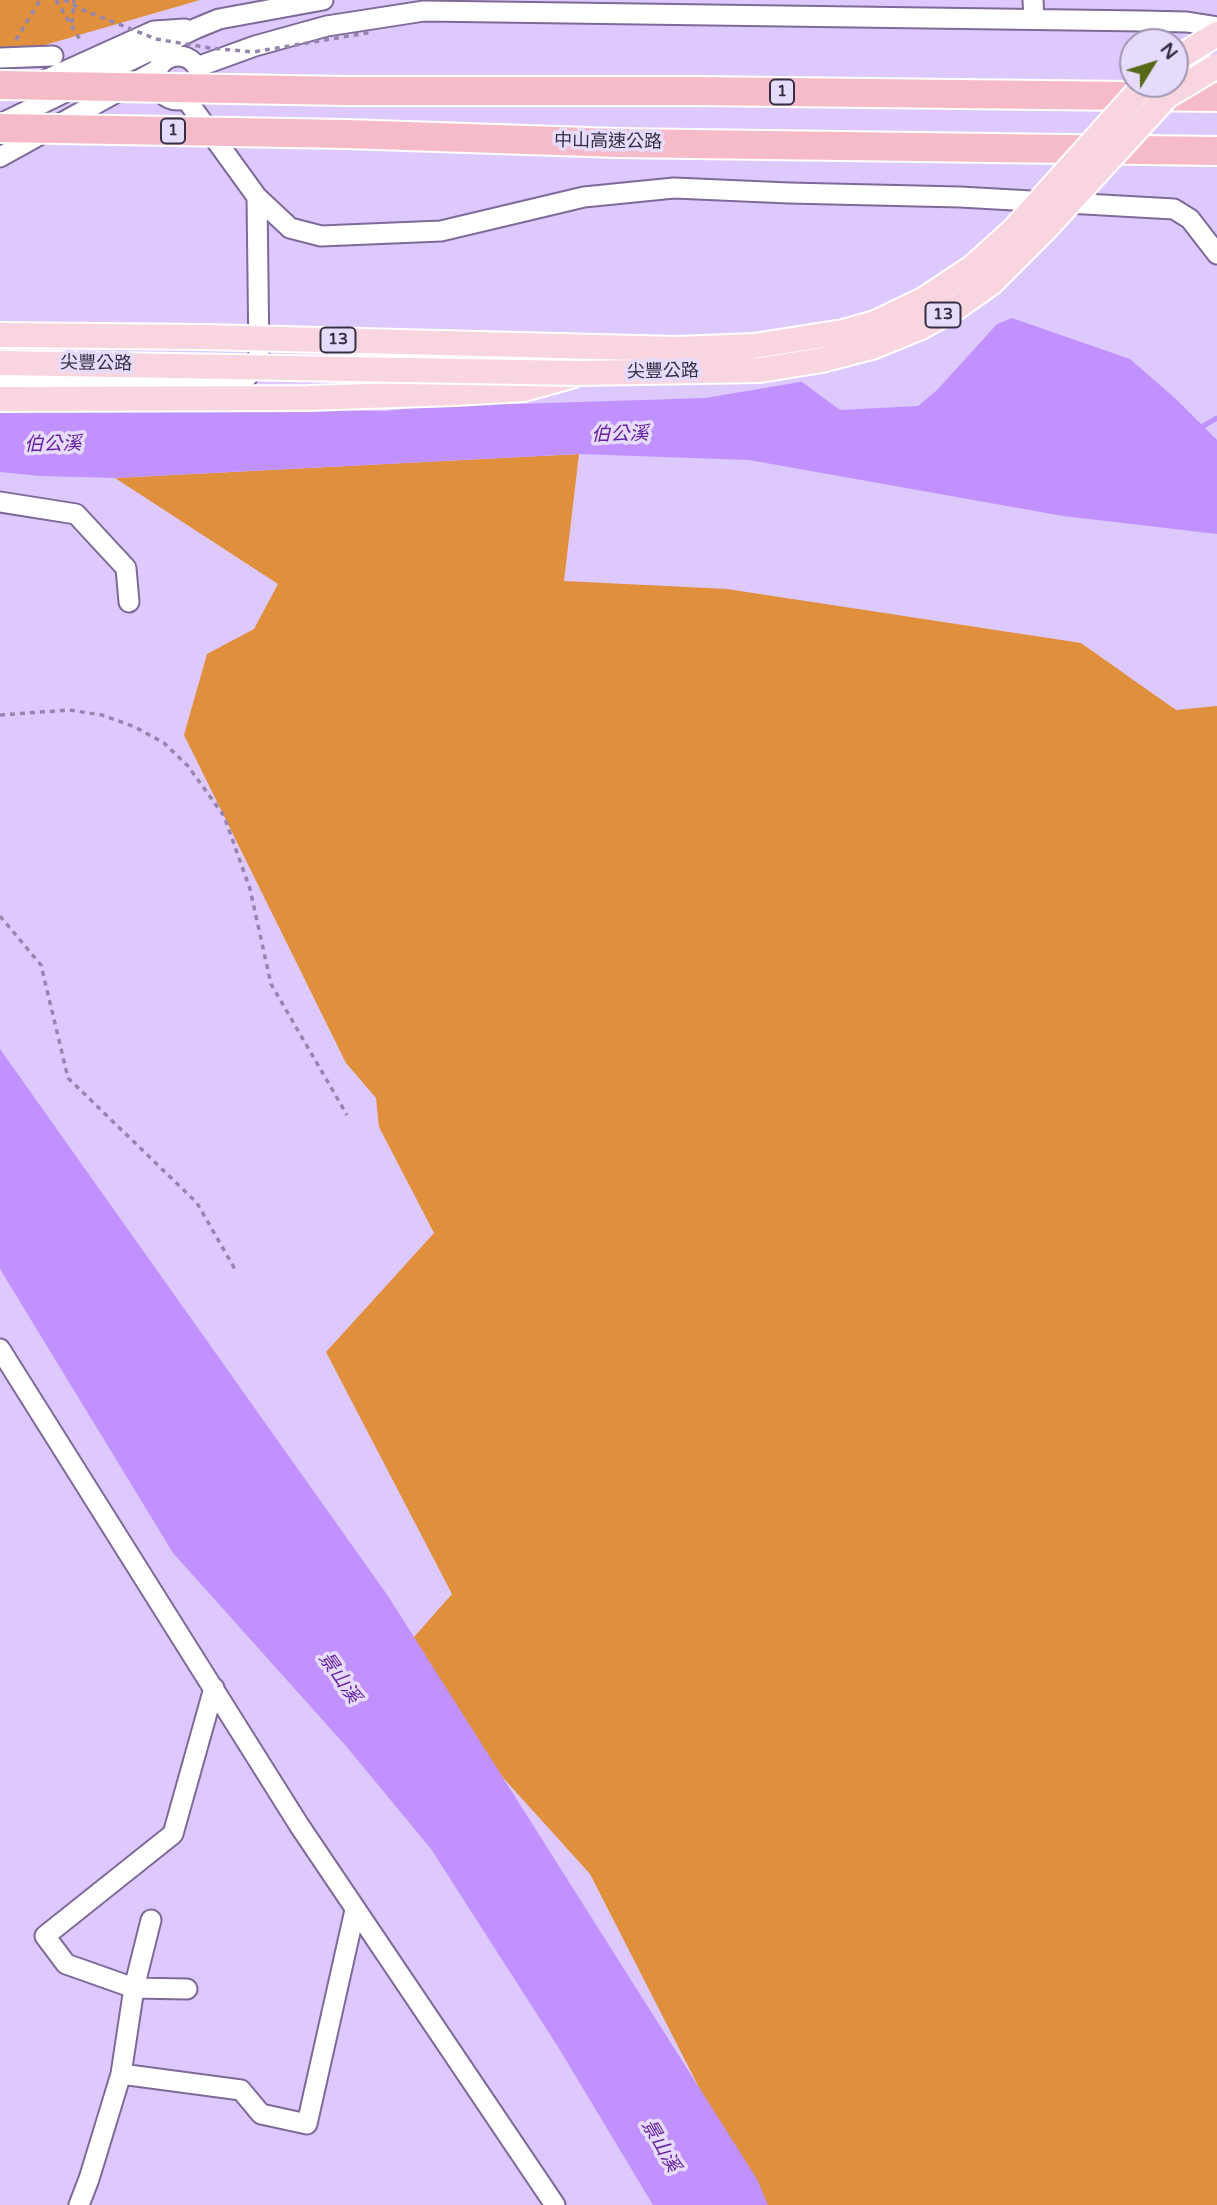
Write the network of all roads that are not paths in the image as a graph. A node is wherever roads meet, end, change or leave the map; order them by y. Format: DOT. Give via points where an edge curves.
graph roads {
  1 [pos="323,0"];
  2 [pos="541,7"];
  3 [pos="1033,9"];
  4 [pos="1217,27"];
  5 [pos="197,28"];
  6 [pos="1217,34"];
  7 [pos="1189,51"];
  8 [pos="53,56"];
  9 [pos="1217,66"];
  10 [pos="1,67"];
  11 [pos="197,67"];
  12 [pos="157,70"];
  13 [pos="0,96"];
  14 [pos="1217,97"];
  15 [pos="1132,98"];
  16 [pos="186,99"];
  17 [pos="5,130"];
  18 [pos="1217,151"];
  19 [pos="0,157"];
  20 [pos="257,197"];
  21 [pos="1217,254"];
  22 [pos="0,335"];
  23 [pos="0,363"];
  24 [pos="579,373"];
  25 [pos="0,380"];
  26 [pos="0,398"];
  27 [pos="0,502"];
  28 [pos="129,602"];
  29 [pos="0,1349"];
  30 [pos="214,1688"];
  31 [pos="355,1910"];
  32 [pos="151,1920"];
  33 [pos="134,1988"];
  34 [pos="187,1989"];
  35 [pos="121,2074"];
  36 [pos="79,2205"];
  37 [pos="555,2205"];
  1 -- 5 [label="street" via="219,19"];
  2 -- 3 [label="street"];
  2 -- 11 [label="street" via="424,11 327,26"];
  3 -- 4 [label="street"];
  5 -- 13 [label="street" via="154,31"];
  5 -- 17 [label="street"];
  6 -- 7 [label="main road"];
  8 -- 10 [label="street"];
  9 -- 24 [label="main road, 尖豐公路 / 13, bridge" via="1167,96 991,283 922,327 872,347 760,370"];
  10 -- 14 [label="highway, 1, bridge" via="346,91"];
  11 -- 12 [label="street" via="186,58 173,57"];
  11 -- 16 [label="street" via="199,82"];
  12 -- 16 [label="street" via="160,91 171,99"];
  12 -- 17 [label="street"];
  15 -- 22 [label="main road, 尖豐公路 / 13, bridge" via="1013,231 973,267 925,299 875,323 843,332 754,346 677,349"];
  16 -- 20 [label="street"];
  17 -- 18 [label="highway, 中山高速公路 / 1, bridge"];
  17 -- 19 [label="street"];
  20 -- 21 [label="street" via="290,228 321,236 441,231 584,197 674,188 1149,207 1174,209 1190,219"];
  20 -- 25 [label="street" via="259,360 247,377 228,384"];
  23 -- 24 [label="main road, 尖豐公路 / 13, bridge"];
  24 -- 26 [label="main road, bridge" via="524,388 455,393"];
  27 -- 28 [label="street" via="76,514 126,568"];
  29 -- 30 [label="street"];
  30 -- 31 [label="street"];
  30 -- 33 [label="street" via="173,1833 45,1936 66,1964"];
  31 -- 35 [label="street" via="307,2124 261,2114 241,2090"];
  31 -- 37 [label="street"];
  32 -- 33 [label="street"];
  33 -- 34 [label="street"];
  33 -- 35 [label="street"];
  35 -- 36 [label="street"];
}
